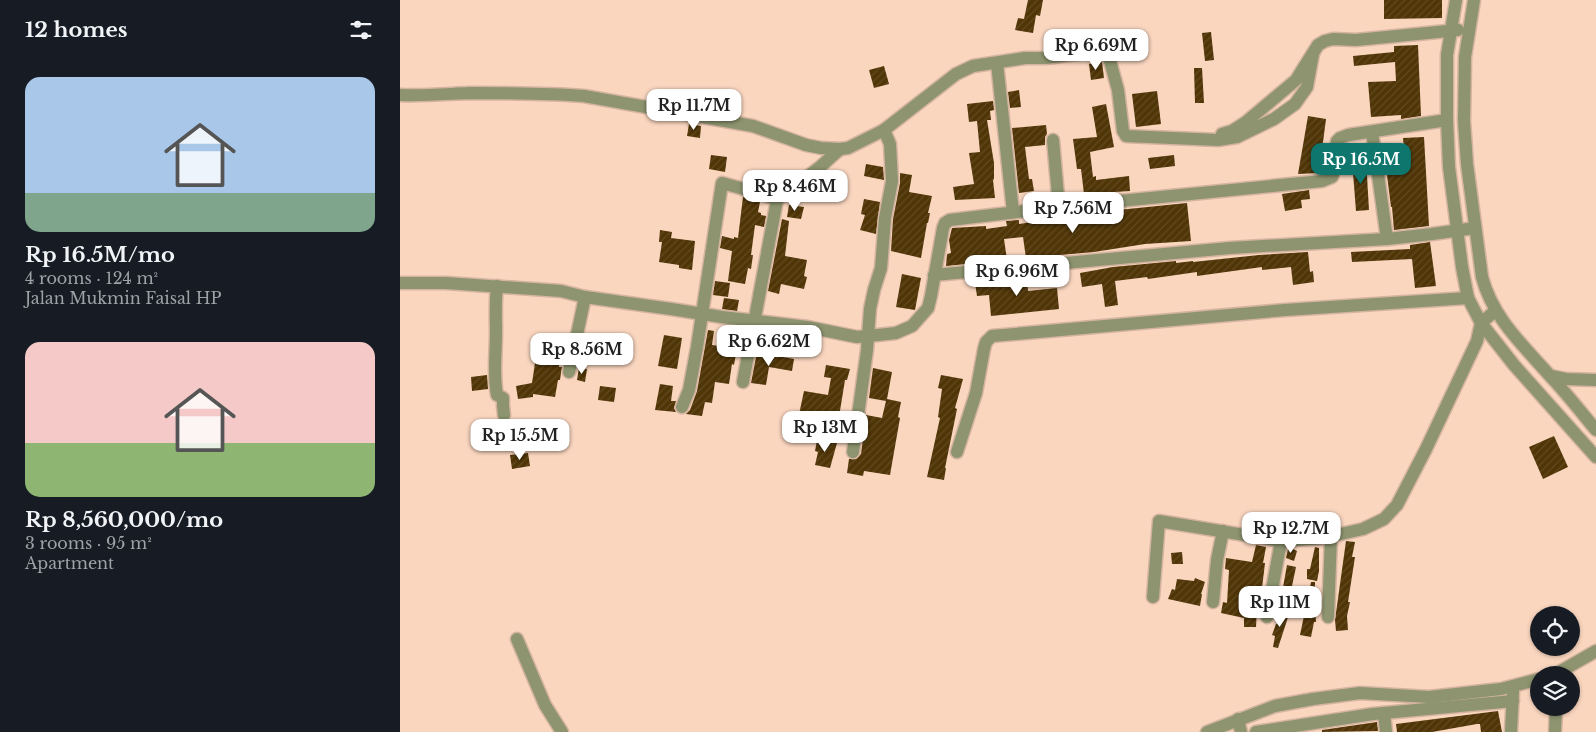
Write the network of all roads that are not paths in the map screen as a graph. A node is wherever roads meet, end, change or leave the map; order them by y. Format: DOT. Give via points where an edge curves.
graph roads {
  1 [pos="1456,0"];
  2 [pos="1474,0"];
  3 [pos="1451,30"];
  4 [pos="1469,30"];
  5 [pos="997,63"];
  6 [pos="400,95"];
  7 [pos="1447,120"];
  8 [pos="884,130"];
  9 [pos="1372,132"];
  10 [pos="1053,140"];
  11 [pos="840,149"];
  12 [pos="777,200"];
  13 [pos="1059,207"];
  14 [pos="1013,212"];
  15 [pos="1476,228"];
  16 [pos="1458,230"];
  17 [pos="1387,238"];
  18 [pos="934,275"];
  19 [pos="400,283"];
  20 [pos="497,286"];
  21 [pos="585,298"];
  22 [pos="1468,298"];
  23 [pos="1495,311"];
  24 [pos="701,314"];
  25 [pos="754,320"];
  26 [pos="1481,323"];
  27 [pos="868,336"];
  28 [pos="569,372"];
  29 [pos="1550,376"];
  30 [pos="1596,380"];
  31 [pos="743,382"];
  32 [pos="682,407"];
  33 [pos="504,415"];
  34 [pos="1596,430"];
  35 [pos="854,452"];
  36 [pos="957,452"];
  37 [pos="1596,457"];
  38 [pos="1223,531"];
  39 [pos="1331,536"];
  40 [pos="1281,541"];
  41 [pos="1153,597"];
  42 [pos="1213,602"];
  43 [pos="1267,617"];
  44 [pos="1328,617"];
  45 [pos="517,639"];
  46 [pos="1596,651"];
  47 [pos="1570,666"];
  48 [pos="1530,681"];
  49 [pos="1513,686"];
  50 [pos="1513,700"];
  51 [pos="1384,713"];
  52 [pos="1556,716"];
  53 [pos="1240,726"];
  54 [pos="562,732"];
  55 [pos="1207,732"];
  56 [pos="1256,732"];
  57 [pos="1386,732"];
  58 [pos="1511,732"];
  59 [pos="1555,732"];
  1 -- 3 [label="street"];
  2 -- 4 [label="street"];
  3 -- 4 [label="street"];
  3 -- 5 [label="street" via="1324,41 1313,54 1307,87 1295,104 1274,119 1237,137 1218,140 1126,136 1107,50"];
  3 -- 7 [label="street"];
  4 -- 15 [label="street" via="1465,57 1464,121"];
  5 -- 8 [label="street" via="974,66 956,74"];
  5 -- 14 [label="street"];
  6 -- 11 [label="street" via="584,96 753,126 821,148"];
  7 -- 9 [label="street"];
  7 -- 16 [label="street" via="1449,167"];
  8 -- 11 [label="street"];
  8 -- 27 [label="street" via="890,144 892,182"];
  9 -- 13 [label="street" via="1340,138 1334,174 1322,181"];
  9 -- 17 [label="street"];
  10 -- 13 [label="street"];
  11 -- 12 [label="street"];
  12 -- 24 [label="street" via="722,183"];
  12 -- 25 [label="street"];
  13 -- 14 [label="street"];
  14 -- 18 [label="street" via="945,223"];
  15 -- 16 [label="street"];
  15 -- 23 [label="street" via="1482,278"];
  16 -- 17 [label="street"];
  16 -- 22 [label="street"];
  17 -- 18 [label="street" via="1230,248"];
  18 -- 27 [label="street" via="928,308 912,326 896,333"];
  19 -- 20 [label="street"];
  20 -- 21 [label="street" via="561,291"];
  20 -- 33 [label="street" via="494,381 497,395 503,398"];
  21 -- 24 [label="street"];
  21 -- 28 [label="street"];
  22 -- 26 [label="street"];
  22 -- 36 [label="street" via="992,336 986,342 976,393"];
  23 -- 26 [label="street"];
  23 -- 29 [label="street"];
  24 -- 25 [label="street"];
  24 -- 32 [label="street" via="689,390"];
  25 -- 27 [label="street" via="808,326 857,337"];
  25 -- 31 [label="street"];
  26 -- 37 [label="street"];
  26 -- 39 [label="street" via="1477,341 1397,505 1384,519 1363,529"];
  27 -- 35 [label="street"];
  29 -- 30 [label="street"];
  29 -- 34 [label="street"];
  38 -- 40 [label="street"];
  38 -- 41 [label="street" via="1159,520"];
  38 -- 42 [label="street"];
  39 -- 40 [label="street"];
  39 -- 44 [label="street"];
  40 -- 43 [label="street"];
  45 -- 54 [label="street" via="545,704"];
  46 -- 47 [label="street"];
  48 -- 49 [label="street"];
  49 -- 50 [label="street"];
  49 -- 53 [label="street" via="1429,697 1360,693 1314,698 1275,706"];
  50 -- 51 [label="street"];
  50 -- 58 [label="street"];
  51 -- 56 [label="street"];
  51 -- 57 [label="street"];
  52 -- 59 [label="street"];
  53 -- 55 [label="street"];
}
